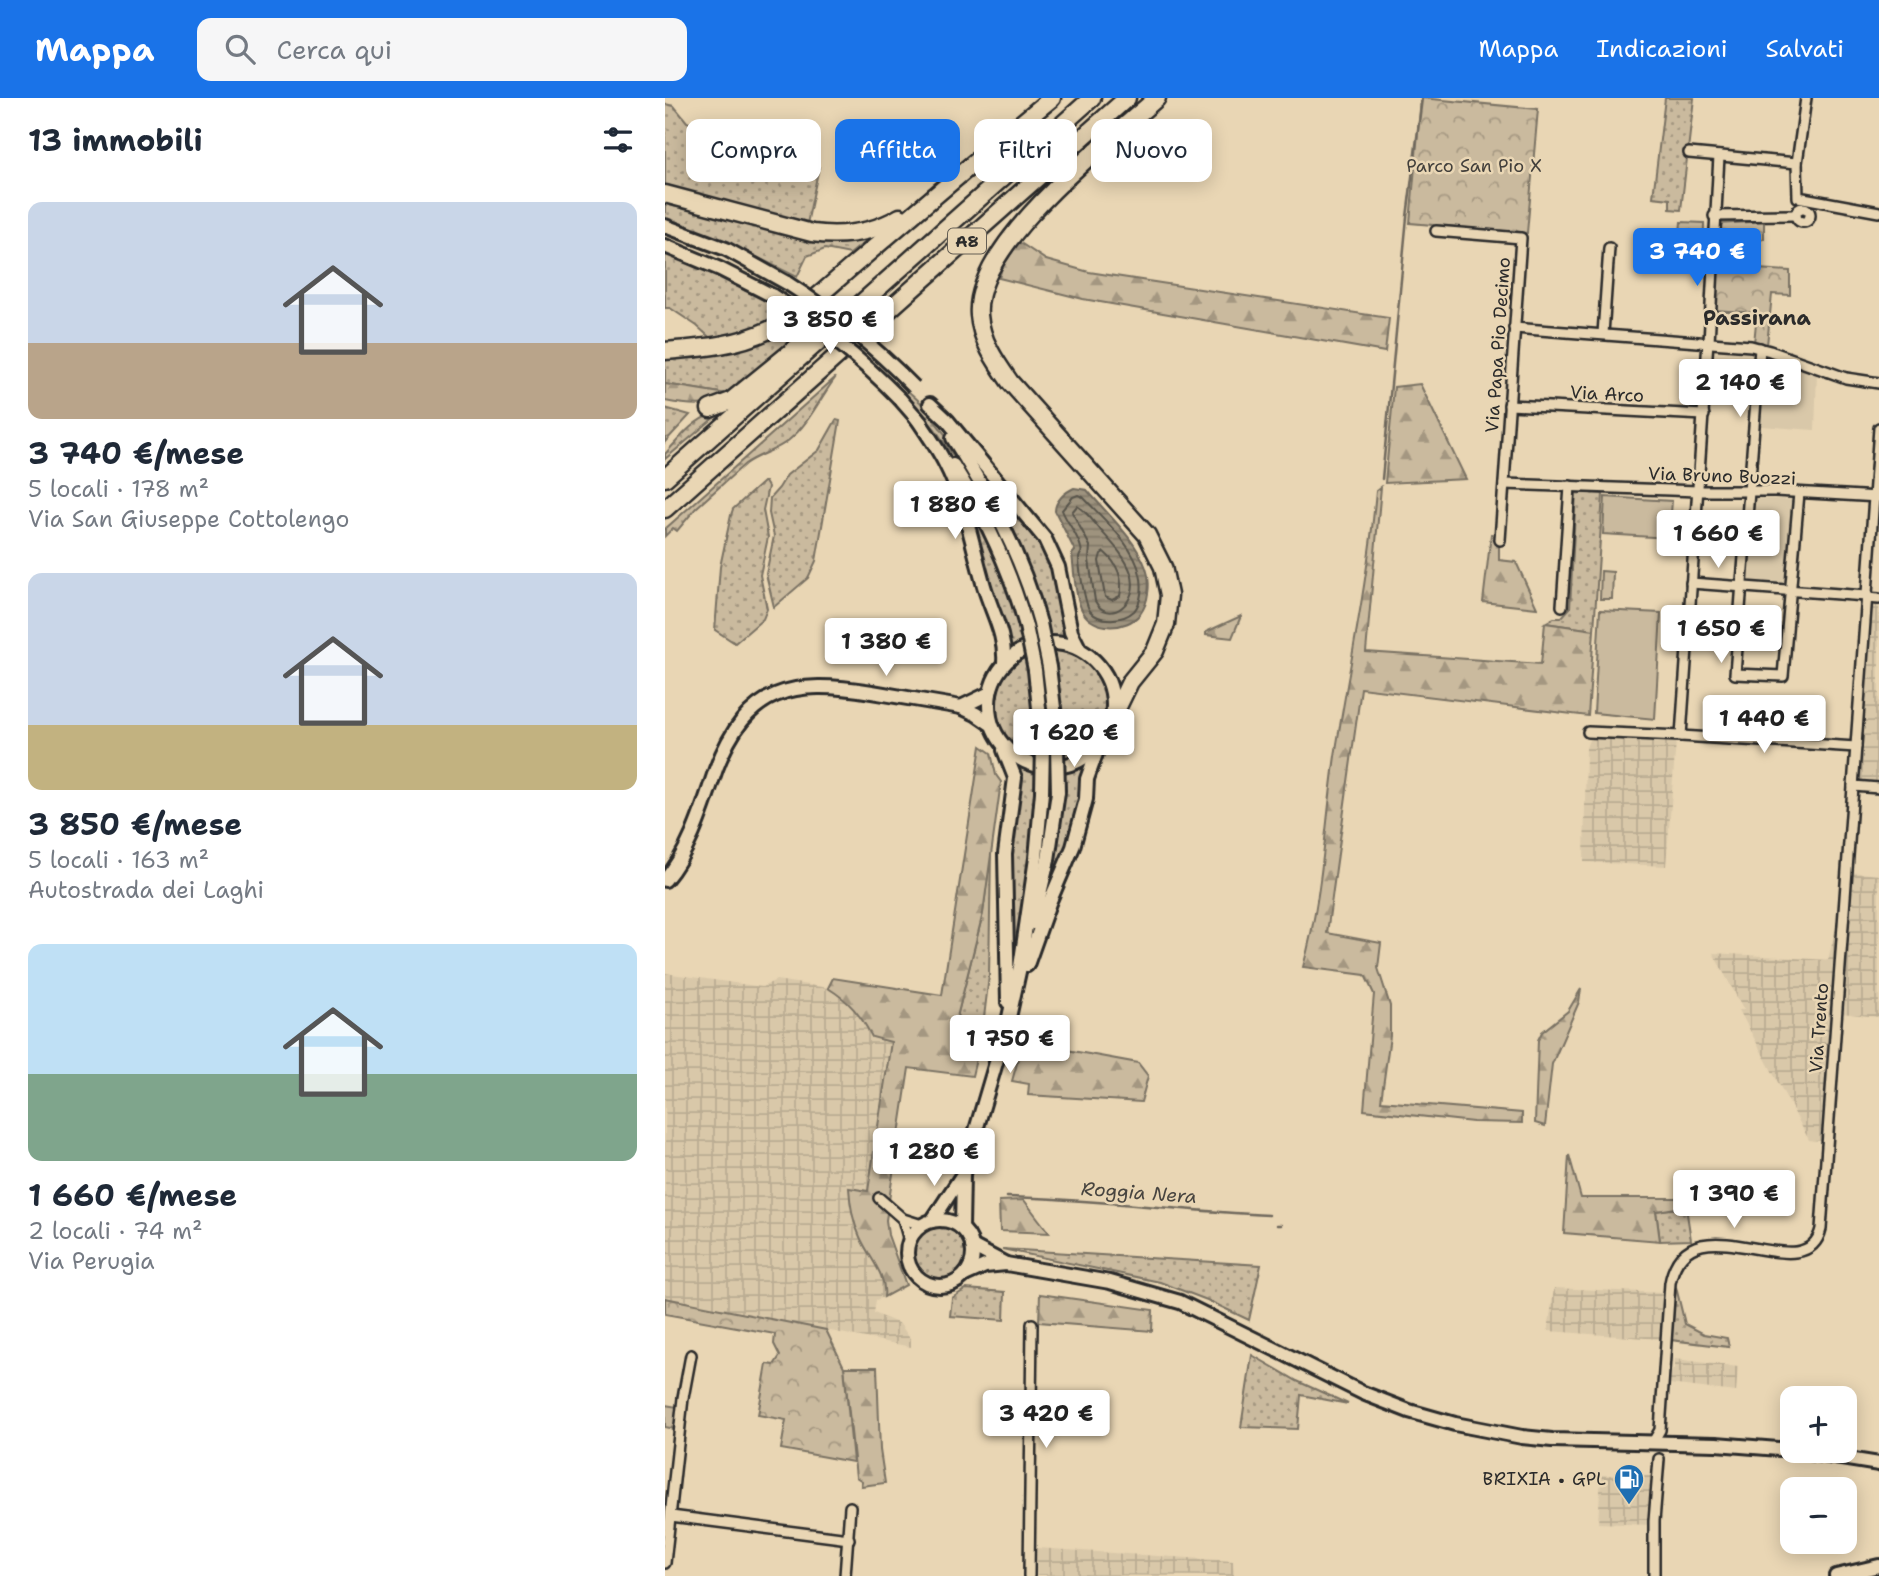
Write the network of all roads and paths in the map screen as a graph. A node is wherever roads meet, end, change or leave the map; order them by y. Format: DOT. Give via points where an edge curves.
graph roads {
  1 [pos="1052,98"];
  2 [pos="1093,98"];
  3 [pos="1127,98"];
  4 [pos="1157,98"];
  5 [pos="1806,98"];
  6 [pos="1689,153"];
  7 [pos="1719,156"];
  8 [pos="1797,163"];
  9 [pos="947,183"];
  10 [pos="665,194"];
  11 [pos="1798,197"];
  12 [pos="1815,201"];
  13 [pos="1802,211"];
  14 [pos="1879,212"];
  15 [pos="1714,216"];
  16 [pos="665,226"];
  17 [pos="1436,231"];
  18 [pos="665,246"];
  19 [pos="1609,248"];
  20 [pos="859,304"];
  21 [pos="1514,328"];
  22 [pos="1603,334"];
  23 [pos="1708,342"];
  24 [pos="1760,348"];
  25 [pos="665,351"];
  26 [pos="1879,383"];
  27 [pos="930,404"];
  28 [pos="1509,405"];
  29 [pos="710,409"];
  30 [pos="1704,415"];
  31 [pos="916,417"];
  32 [pos="1879,428"];
  33 [pos="665,478"];
  34 [pos="1504,484"];
  35 [pos="1570,486"];
  36 [pos="1697,491"];
  37 [pos="1749,492"];
  38 [pos="1799,493"];
  39 [pos="1876,496"];
  40 [pos="665,509"];
  41 [pos="1500,540"];
  42 [pos="1691,583"];
  43 [pos="1743,586"];
  44 [pos="1791,591"];
  45 [pos="1866,597"];
  46 [pos="1879,599"];
  47 [pos="1562,606"];
  48 [pos="1079,648"];
  49 [pos="1004,663"];
  50 [pos="990,693"];
  51 [pos="961,707"];
  52 [pos="1113,717"];
  53 [pos="992,725"];
  54 [pos="1588,732"];
  55 [pos="1681,736"];
  56 [pos="999,740"];
  57 [pos="1099,746"];
  58 [pos="1856,747"];
  59 [pos="1853,786"];
  60 [pos="1879,788"];
  61 [pos="665,880"];
  62 [pos="1020,967"];
  63 [pos="1008,1022"];
  64 [pos="963,1174"];
  65 [pos="879,1198"];
  66 [pos="903,1219"];
  67 [pos="927,1223"];
  68 [pos="962,1228"];
  69 [pos="909,1241"];
  70 [pos="972,1246"];
  71 [pos="1006,1264"];
  72 [pos="965,1275"];
  73 [pos="1032,1324"];
  74 [pos="691,1354"];
  75 [pos="1660,1430"];
  76 [pos="1653,1442"];
  77 [pos="1667,1443"];
  78 [pos="1780,1449"];
  79 [pos="665,1456"];
  80 [pos="677,1458"];
  81 [pos="1658,1459"];
  82 [pos="1857,1460"];
  83 [pos="1879,1464"];
  84 [pos="850,1507"];
  85 [pos="671,1516"];
  86 [pos="849,1539"];
  87 [pos="665,1563"];
  88 [pos="1879,1566"];
  89 [pos="845,1576"];
  90 [pos="1029,1576"];
  91 [pos="1654,1576"];
  92 [pos="1836,1576"];
  1 -- 9 [label="highway"];
  2 -- 20 [label="highway, A8"];
  3 -- 40 [label="highway, A8"];
  4 -- 52 [label="highway" via="1031,214 995,261 980,298 979,316 990,353 1147,535 1163,567 1169,595 1166,624 1155,651 1130,682"];
  5 -- 8 [label="street"];
  6 -- 7 [label="street"];
  7 -- 8 [label="street"];
  7 -- 15 [label="street"];
  8 -- 11 [label="street"];
  9 -- 10 [label="highway" via="889,223 843,235 812,233"];
  9 -- 25 [label="highway" via="823,291 770,330 726,345"];
  11 -- 12 [label="street"];
  11 -- 13 [label="street"];
  12 -- 13 [label="street"];
  12 -- 14 [label="street"];
  13 -- 15 [label="street"];
  15 -- 23 [label="street"];
  16 -- 27 [label="main road, bridge" via="726,249 787,283 864,338"];
  17 -- 21 [label="street, Via Papa Pio Decimo" via="1521,238"];
  18 -- 31 [label="main road, bridge" via="773,296 842,344"];
  19 -- 22 [label="street"];
  20 -- 29 [label="highway" via="731,401"];
  20 -- 33 [label="highway, A8"];
  21 -- 22 [label="street"];
  21 -- 28 [label="street, Via Papa Pio Decimo"];
  22 -- 23 [label="street"];
  23 -- 24 [label="street"];
  23 -- 30 [label="street"];
  24 -- 26 [label="street" via="1846,378"];
  24 -- 37 [label="street"];
  27 -- 48 [label="main road" via="1045,539 1058,567 1071,632"];
  27 -- 62 [label="main road, bridge" via="977,475 1009,536 1026,576 1049,667 1058,792 1041,898"];
  28 -- 30 [label="street, Via Arco"];
  28 -- 34 [label="street, Via Papa Pio Decimo"];
  30 -- 36 [label="street"];
  31 -- 49 [label="main road" via="955,485 1002,636"];
  31 -- 62 [label="main road, bridge" via="964,482 986,523 1011,580 1035,670 1043,746 1042,792"];
  32 -- 39 [label="street, Via Trento"];
  34 -- 35 [label="street, Via Bruno Buozzi"];
  34 -- 41 [label="street, Via Papa Pio Decimo"];
  35 -- 36 [label="street, Via Bruno Buozzi"];
  35 -- 47 [label="street"];
  36 -- 37 [label="street, Via Bruno Buozzi"];
  36 -- 42 [label="street"];
  37 -- 38 [label="street, Via Bruno Buozzi"];
  37 -- 43 [label="street"];
  38 -- 39 [label="street, Via Bruno Buozzi"];
  38 -- 44 [label="street"];
  39 -- 45 [label="street, Via Trento"];
  42 -- 43 [label="street"];
  42 -- 55 [label="street"];
  43 -- 44 [label="street"];
  43 -- 44 [label="street" via="1735,674 1783,676"];
  44 -- 45 [label="street"];
  45 -- 46 [label="street"];
  45 -- 58 [label="street, Via Trento"];
  48 -- 49 [label="main road" via="1039,644"];
  48 -- 52 [label="main road" via="1098,664 1111,684"];
  49 -- 50 [label="main road"];
  50 -- 51 [label="main road"];
  50 -- 53 [label="main road"];
  51 -- 53 [label="main road"];
  51 -- 61 [label="main road" via="836,687 808,686 772,695 738,723 723,750 696,826"];
  52 -- 57 [label="main road"];
  53 -- 56 [label="main road"];
  54 -- 55 [label="street"];
  55 -- 58 [label="street"];
  56 -- 57 [label="main road" via="1024,761 1056,768 1079,761"];
  56 -- 63 [label="main road" via="1014,778 1005,854"];
  57 -- 63 [label="main road" via="1073,847 1034,941"];
  58 -- 59 [label="street, Via Trento"];
  59 -- 60 [label="street"];
  59 -- 75 [label="street, Via Trento" via="1820,1234 1810,1249 1801,1252 1704,1244 1677,1261 1670,1283"];
  62 -- 63 [label="main road"];
  63 -- 64 [label="main road"];
  64 -- 67 [label="main road"];
  64 -- 68 [label="main road"];
  65 -- 66 [label="street"];
  66 -- 67 [label="street"];
  66 -- 69 [label="street"];
  67 -- 68 [label="main road" via="953,1223"];
  67 -- 69 [label="main road"];
  68 -- 70 [label="main road"];
  69 -- 72 [label="main road" via="908,1261 918,1279 947,1286"];
  70 -- 71 [label="main road"];
  70 -- 72 [label="main road"];
  71 -- 72 [label="main road" via="985,1266"];
  71 -- 76 [label="main road" via="1110,1282 1180,1302 1363,1393 1443,1420 1552,1440"];
  73 -- 90 [label="street"];
  74 -- 80 [label="street"];
  75 -- 76 [label="street"];
  75 -- 77 [label="street"];
  76 -- 77 [label="main road"];
  77 -- 78 [label="main road"];
  79 -- 80 [label="street"];
  80 -- 85 [label="street"];
  81 -- 91 [label="street"];
  82 -- 83 [label="main road"];
  84 -- 86 [label="street"];
  85 -- 86 [label="street"];
  85 -- 87 [label="street"];
  86 -- 89 [label="street"];
  88 -- 92 [label="main road"];
}
